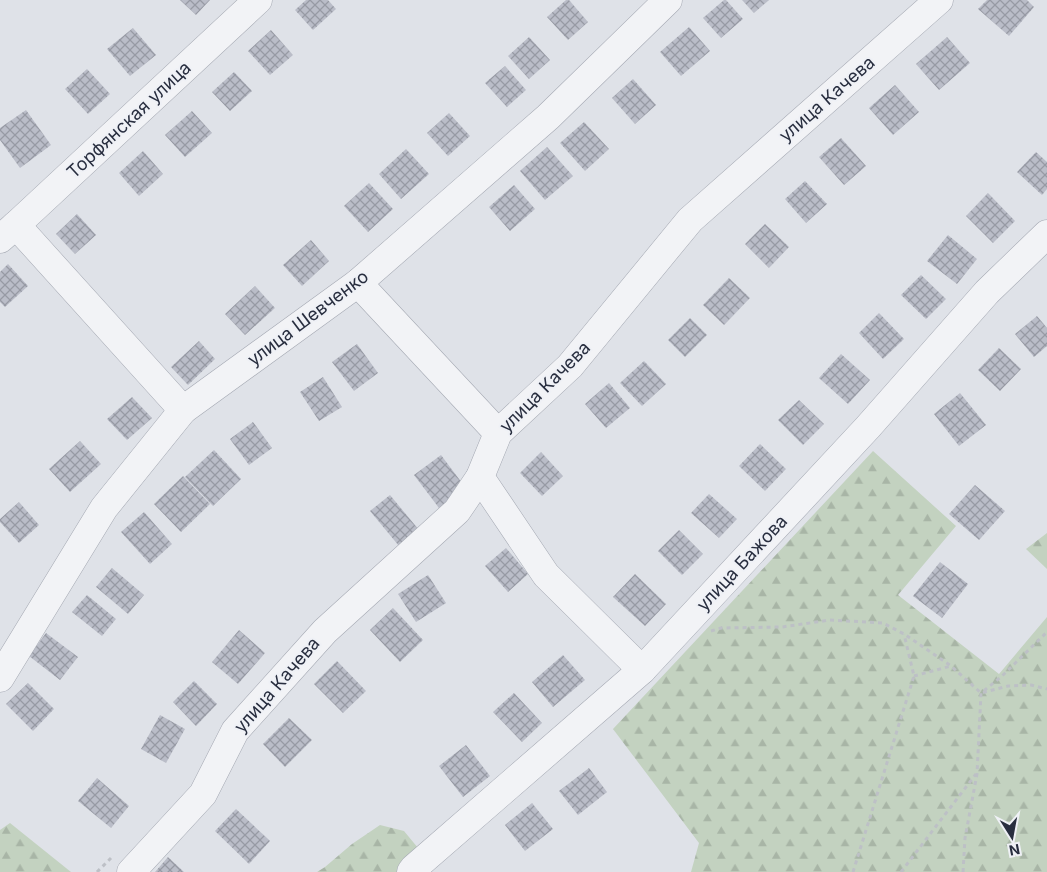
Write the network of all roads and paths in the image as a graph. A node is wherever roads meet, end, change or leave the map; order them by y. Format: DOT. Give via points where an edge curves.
graph roads {
  1 [pos="258,0"];
  2 [pos="668,0"];
  3 [pos="939,0"];
  4 [pos="8,232"];
  5 [pos="1047,234"];
  6 [pos="358,283"];
  7 [pos="183,410"];
  8 [pos="498,433"];
  9 [pos="480,477"];
  10 [pos="1047,632"];
  11 [pos="704,633"];
  12 [pos="904,634"];
  13 [pos="950,666"];
  14 [pos="642,670"];
  15 [pos="914,676"];
  16 [pos="0,678"];
  17 [pos="1047,689"];
  18 [pos="981,693"];
  19 [pos="977,774"];
  20 [pos="412,870"];
  21 [pos="130,872"];
  22 [pos="853,872"];
  23 [pos="901,872"];
  24 [pos="963,872"];
  1 -- 4 [label="street, Торфянская улица"];
  2 -- 6 [label="street, улица Шевченко" via="548,117"];
  3 -- 8 [label="street, улица Качева" via="690,220 570,366"];
  4 -- 7 [label="street"];
  5 -- 14 [label="street, улица Бажова" via="987,292 868,427"];
  6 -- 7 [label="street, улица Шевченко"];
  6 -- 8 [label="street"];
  7 -- 16 [label="street, улица Шевченко" via="104,508"];
  8 -- 9 [label="street, улица Качева"];
  9 -- 14 [label="street" via="546,575"];
  9 -- 21 [label="street, улица Качева" via="457,511 324,631 235,731 203,794"];
  10 -- 18 [label="path"];
  11 -- 12 [label="path" via="721,628 782,627 830,620 883,624"];
  12 -- 13 [label="path"];
  12 -- 15 [label="path"];
  13 -- 15 [label="path"];
  13 -- 18 [label="path"];
  14 -- 20 [label="street, улица Бажова"];
  15 -- 22 [label="path"];
  17 -- 18 [label="path" via="1031,685 1008,686"];
  18 -- 19 [label="path"];
  19 -- 23 [label="path"];
  19 -- 24 [label="path" via="965,838"];
}
